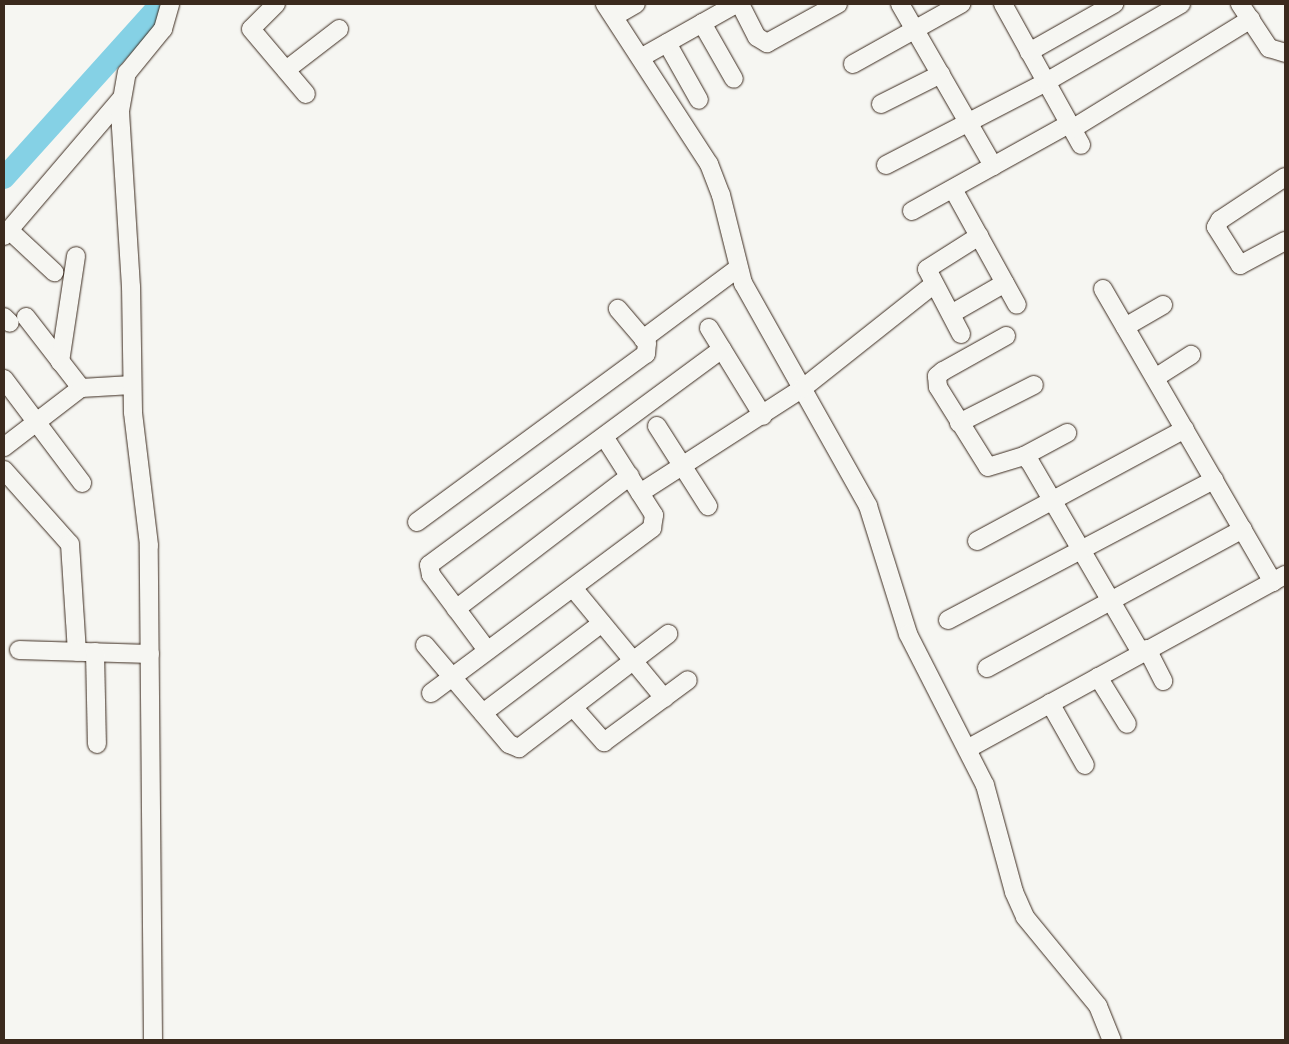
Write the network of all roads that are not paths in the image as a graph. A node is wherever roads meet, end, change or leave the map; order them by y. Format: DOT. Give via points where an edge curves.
graph roads {
  1 [pos="276,4"];
  2 [pos="636,4"];
  3 [pos="734,4"];
  4 [pos="838,4"];
  5 [pos="900,4"];
  6 [pos="960,4"];
  7 [pos="1003,4"];
  8 [pos="1114,4"];
  9 [pos="1181,4"];
  10 [pos="1240,4"];
  11 [pos="172,5"];
  12 [pos="610,10"];
  13 [pos="1251,19"];
  14 [pos="702,22"];
  15 [pos="914,28"];
  16 [pos="339,29"];
  17 [pos="667,43"];
  18 [pos="1030,52"];
  19 [pos="1285,53"];
  20 [pos="642,57"];
  21 [pos="853,64"];
  22 [pos="286,70"];
  23 [pos="941,74"];
  24 [pos="734,79"];
  25 [pos="1046,82"];
  26 [pos="306,94"];
  27 [pos="121,99"];
  28 [pos="699,100"];
  29 [pos="881,104"];
  30 [pos="970,123"];
  31 [pos="1071,126"];
  32 [pos="1081,145"];
  33 [pos="886,165"];
  34 [pos="993,166"];
  35 [pos="1285,177"];
  36 [pos="953,189"];
  37 [pos="912,211"];
  38 [pos="6,233"];
  39 [pos="979,236"];
  40 [pos="1285,241"];
  41 [pos="76,256"];
  42 [pos="737,270"];
  43 [pos="54,272"];
  44 [pos="1005,283"];
  45 [pos="934,284"];
  46 [pos="1103,289"];
  47 [pos="1017,305"];
  48 [pos="1163,305"];
  49 [pos="618,308"];
  50 [pos="950,314"];
  51 [pos="13,319"];
  52 [pos="1125,327"];
  53 [pos="709,328"];
  54 [pos="961,334"];
  55 [pos="1006,336"];
  56 [pos="643,339"];
  57 [pos="722,350"];
  58 [pos="1191,355"];
  59 [pos="60,362"];
  60 [pos="1155,378"];
  61 [pos="4,379"];
  62 [pos="1034,384"];
  63 [pos="132,385"];
  64 [pos="81,388"];
  65 [pos="803,388"];
  66 [pos="763,416"];
  67 [pos="38,421"];
  68 [pos="959,423"];
  69 [pos="657,426"];
  70 [pos="1185,429"];
  71 [pos="1067,433"];
  72 [pos="605,438"];
  73 [pos="4,447"];
  74 [pos="1024,456"];
  75 [pos="682,466"];
  76 [pos="4,470"];
  77 [pos="630,476"];
  78 [pos="1214,480"];
  79 [pos="82,483"];
  80 [pos="640,493"];
  81 [pos="1053,500"];
  82 [pos="708,506"];
  83 [pos="417,522"];
  84 [pos="1243,529"];
  85 [pos="977,541"];
  86 [pos="1082,550"];
  87 [pos="1279,578"];
  88 [pos="572,588"];
  89 [pos="1110,601"];
  90 [pos="456,609"];
  91 [pos="948,620"];
  92 [pos="602,623"];
  93 [pos="668,634"];
  94 [pos="425,645"];
  95 [pos="19,650"];
  96 [pos="487,650"];
  97 [pos="1144,651"];
  98 [pos="86,652"];
  99 [pos="150,654"];
  100 [pos="633,661"];
  101 [pos="987,668"];
  102 [pos="451,676"];
  103 [pos="1098,677"];
  104 [pos="688,680"];
  105 [pos="1163,682"];
  106 [pos="431,693"];
  107 [pos="664,698"];
  108 [pos="1050,703"];
  109 [pos="573,708"];
  110 [pos="483,713"];
  111 [pos="1127,724"];
  112 [pos="97,744"];
  113 [pos="969,748"];
  114 [pos="1085,765"];
  115 [pos="154,1040"];
  116 [pos="1112,1040"];
  1 -- 22 [label="street" via="251,29"];
  2 -- 12 [label="street"];
  3 -- 4 [label="street" via="757,37 767,43"];
  3 -- 14 [label="street"];
  5 -- 15 [label="street"];
  6 -- 15 [label="street"];
  7 -- 18 [label="street"];
  8 -- 18 [label="street"];
  9 -- 25 [label="street"];
  10 -- 13 [label="street"];
  11 -- 27 [label="street" via="163,29 133,61"];
  12 -- 20 [label="street"];
  13 -- 19 [label="street" via="1274,53"];
  13 -- 31 [label="street"];
  14 -- 17 [label="street"];
  14 -- 24 [label="street"];
  15 -- 21 [label="street"];
  15 -- 23 [label="street"];
  16 -- 22 [label="street"];
  17 -- 20 [label="street"];
  17 -- 28 [label="street"];
  18 -- 25 [label="street"];
  20 -- 42 [label="street" via="708,164 721,195"];
  22 -- 26 [label="street"];
  23 -- 29 [label="street"];
  23 -- 30 [label="street"];
  25 -- 30 [label="street"];
  25 -- 31 [label="street"];
  27 -- 38 [label="street"];
  27 -- 63 [label="street"];
  30 -- 33 [label="street"];
  30 -- 34 [label="street"];
  31 -- 32 [label="street"];
  31 -- 34 [label="street"];
  34 -- 36 [label="street"];
  35 -- 40 [label="street" via="1220,220 1216,228 1240,265"];
  36 -- 37 [label="street"];
  36 -- 39 [label="street"];
  38 -- 43 [label="street"];
  39 -- 44 [label="street"];
  39 -- 45 [label="street" via="928,264"];
  41 -- 59 [label="street"];
  42 -- 56 [label="street"];
  42 -- 65 [label="street"];
  44 -- 47 [label="street"];
  44 -- 50 [label="street"];
  45 -- 50 [label="street"];
  45 -- 65 [label="street"];
  46 -- 52 [label="street"];
  48 -- 52 [label="street"];
  49 -- 56 [label="street"];
  50 -- 54 [label="street"];
  51 -- 59 [label="street"];
  52 -- 60 [label="street"];
  53 -- 57 [label="street"];
  55 -- 68 [label="street" via="937,376 938,387"];
  56 -- 83 [label="street" via="648,349 640,360"];
  57 -- 66 [label="street"];
  57 -- 72 [label="street"];
  58 -- 60 [label="street"];
  59 -- 64 [label="street"];
  60 -- 70 [label="street"];
  61 -- 67 [label="street"];
  62 -- 68 [label="street"];
  63 -- 64 [label="street"];
  63 -- 99 [label="street" via="149,545"];
  64 -- 67 [label="street"];
  65 -- 66 [label="street"];
  65 -- 113 [label="street" via="868,506 908,634"];
  66 -- 75 [label="street"];
  67 -- 73 [label="street"];
  67 -- 79 [label="street"];
  68 -- 74 [label="street" via="988,467"];
  69 -- 75 [label="street"];
  70 -- 78 [label="street"];
  70 -- 81 [label="street"];
  71 -- 74 [label="street"];
  72 -- 77 [label="street"];
  72 -- 90 [label="street" via="429,566 430,575"];
  74 -- 81 [label="street"];
  75 -- 80 [label="street"];
  75 -- 82 [label="street"];
  76 -- 98 [label="street" via="70,544"];
  77 -- 80 [label="street"];
  77 -- 90 [label="street"];
  78 -- 84 [label="street"];
  78 -- 86 [label="street"];
  80 -- 88 [label="street" via="654,515 652,528"];
  81 -- 85 [label="street"];
  81 -- 86 [label="street"];
  84 -- 87 [label="street"];
  84 -- 89 [label="street"];
  86 -- 89 [label="street"];
  86 -- 91 [label="street"];
  87 -- 97 [label="street"];
  88 -- 92 [label="street"];
  88 -- 96 [label="street"];
  89 -- 97 [label="street"];
  89 -- 101 [label="street"];
  90 -- 96 [label="street"];
  92 -- 100 [label="street"];
  92 -- 110 [label="street"];
  93 -- 100 [label="street"];
  94 -- 102 [label="street"];
  95 -- 98 [label="street"];
  96 -- 102 [label="street"];
  97 -- 103 [label="street"];
  97 -- 105 [label="street"];
  98 -- 99 [label="street"];
  98 -- 112 [label="street"];
  99 -- 115 [label="street"];
  100 -- 107 [label="street"];
  100 -- 109 [label="street"];
  102 -- 106 [label="street"];
  102 -- 110 [label="street"];
  103 -- 108 [label="street"];
  103 -- 111 [label="street"];
  104 -- 107 [label="street"];
  107 -- 109 [label="street" via="604,742"];
  108 -- 113 [label="street"];
  108 -- 114 [label="street"];
  109 -- 110 [label="street" via="519,748 509,744"];
  113 -- 116 [label="street" via="985,785 1014,892 1025,917 1098,1006"];
}
